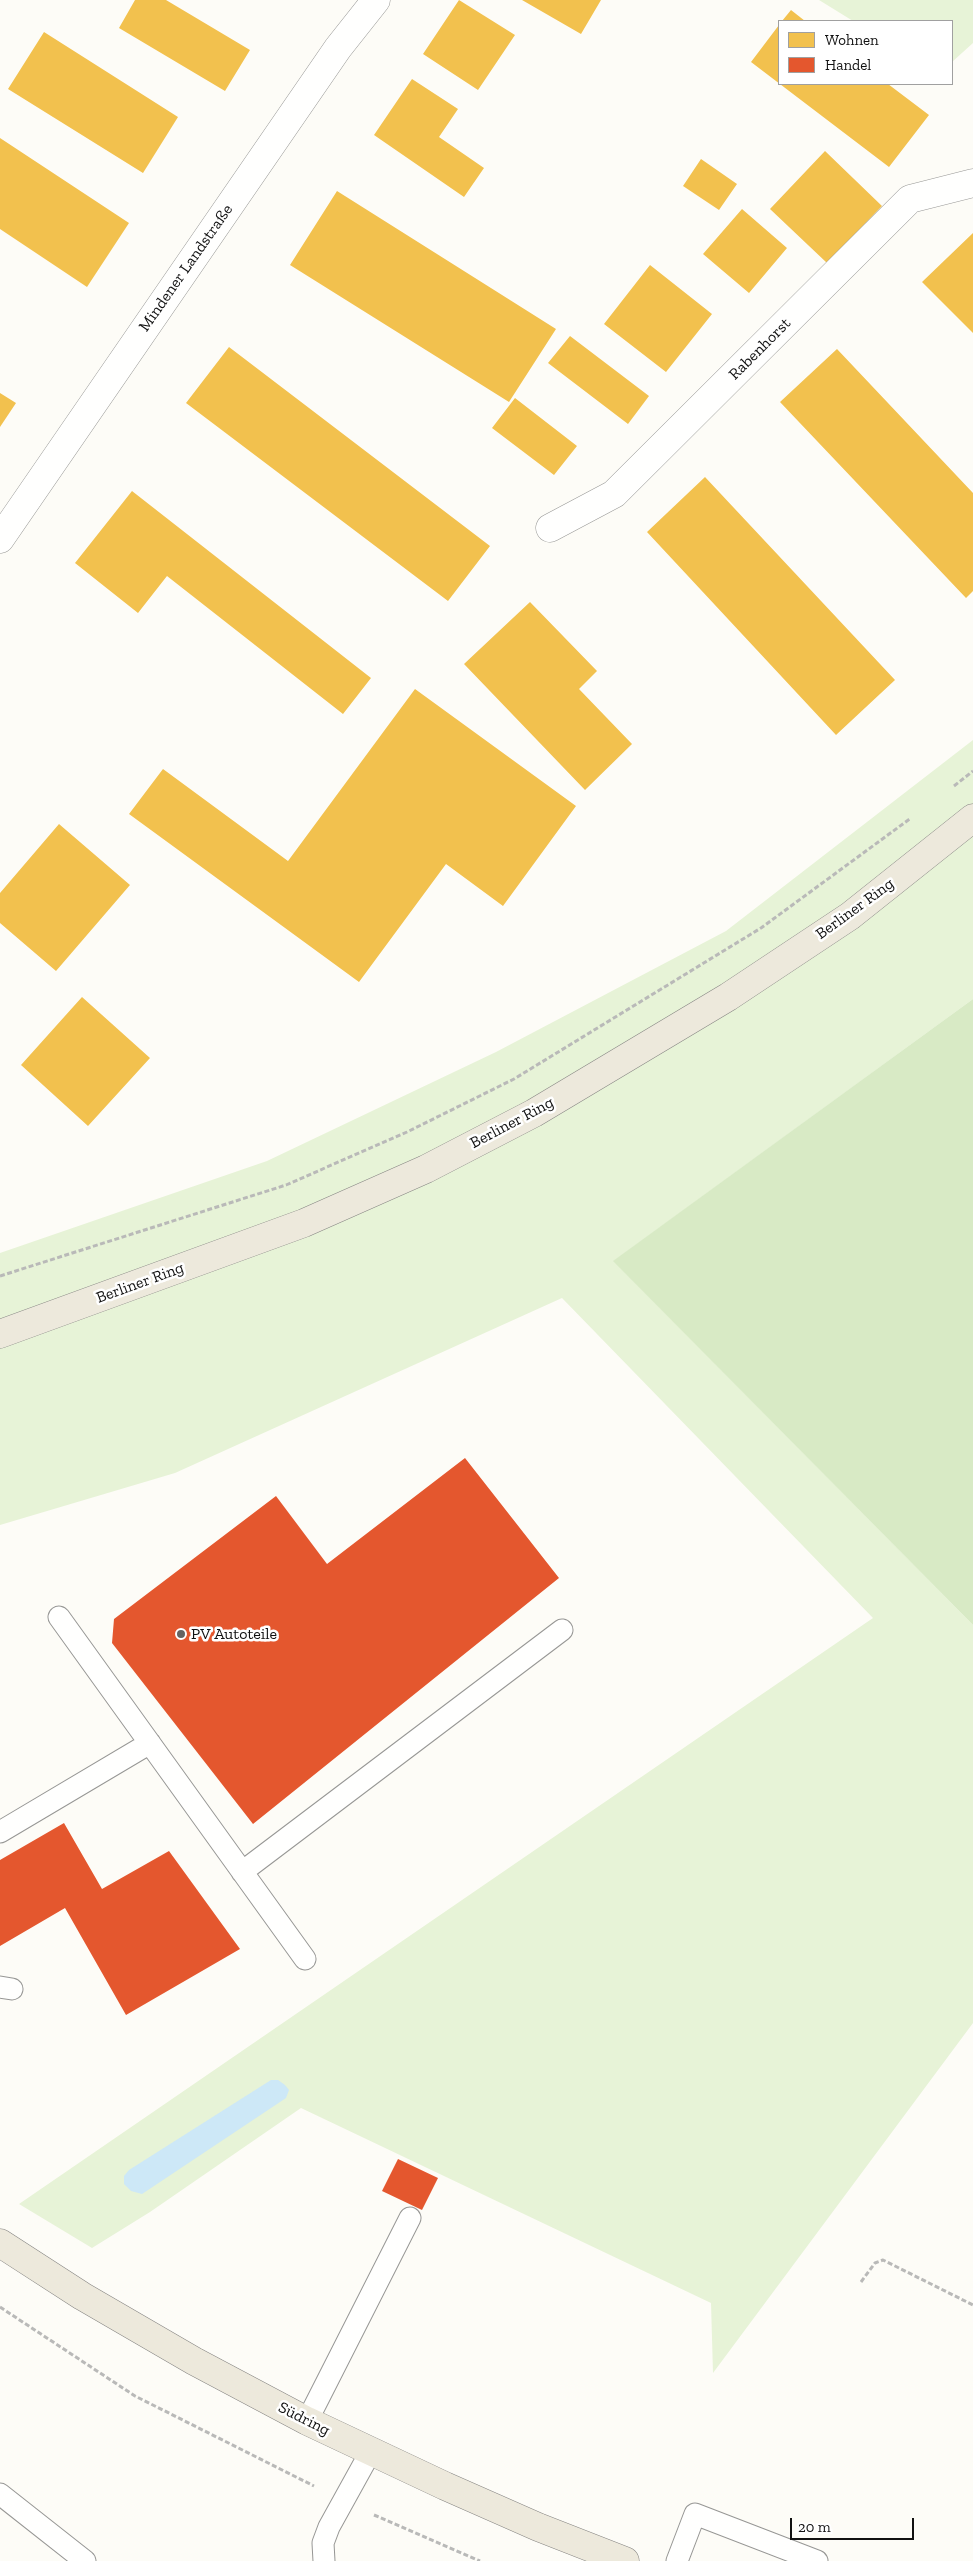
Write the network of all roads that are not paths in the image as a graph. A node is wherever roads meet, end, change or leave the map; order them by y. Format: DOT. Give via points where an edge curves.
graph roads {
  1 [pos="376,0"];
  2 [pos="973,183"];
  3 [pos="550,528"];
  4 [pos="0,539"];
  5 [pos="973,818"];
  6 [pos="0,1334"];
  7 [pos="59,1617"];
  8 [pos="562,1630"];
  9 [pos="150,1743"];
  10 [pos="0,1832"];
  11 [pos="242,1872"];
  12 [pos="305,1959"];
  13 [pos="410,2218"];
  14 [pos="0,2243"];
  15 [pos="307,2421"];
  16 [pos="371,2451"];
  17 [pos="0,2494"];
  18 [pos="614,2559"];
  19 [pos="85,2561"];
  20 [pos="324,2561"];
  21 [pos="677,2561"];
  22 [pos="817,2561"];
  1 -- 4 [label="street, Mindener Landstraße" via="338,48"];
  2 -- 3 [label="street, Rabenhorst" via="910,199 614,494"];
  5 -- 6 [label="main road, Berliner Ring" via="850,916 728,997 534,1113 426,1169 304,1223"];
  7 -- 9 [label="lane"];
  8 -- 11 [label="lane"];
  9 -- 10 [label="lane"];
  9 -- 11 [label="lane"];
  11 -- 12 [label="lane"];
  13 -- 15 [label="lane"];
  14 -- 15 [label="main road, Südring" via="185,2356"];
  15 -- 16 [label="main road, Südring"];
  16 -- 18 [label="main road, Südring"];
  16 -- 20 [label="lane" via="342,2501 323,2543"];
  17 -- 19 [label="lane"];
  21 -- 22 [label="lane" via="695,2514"];
}
